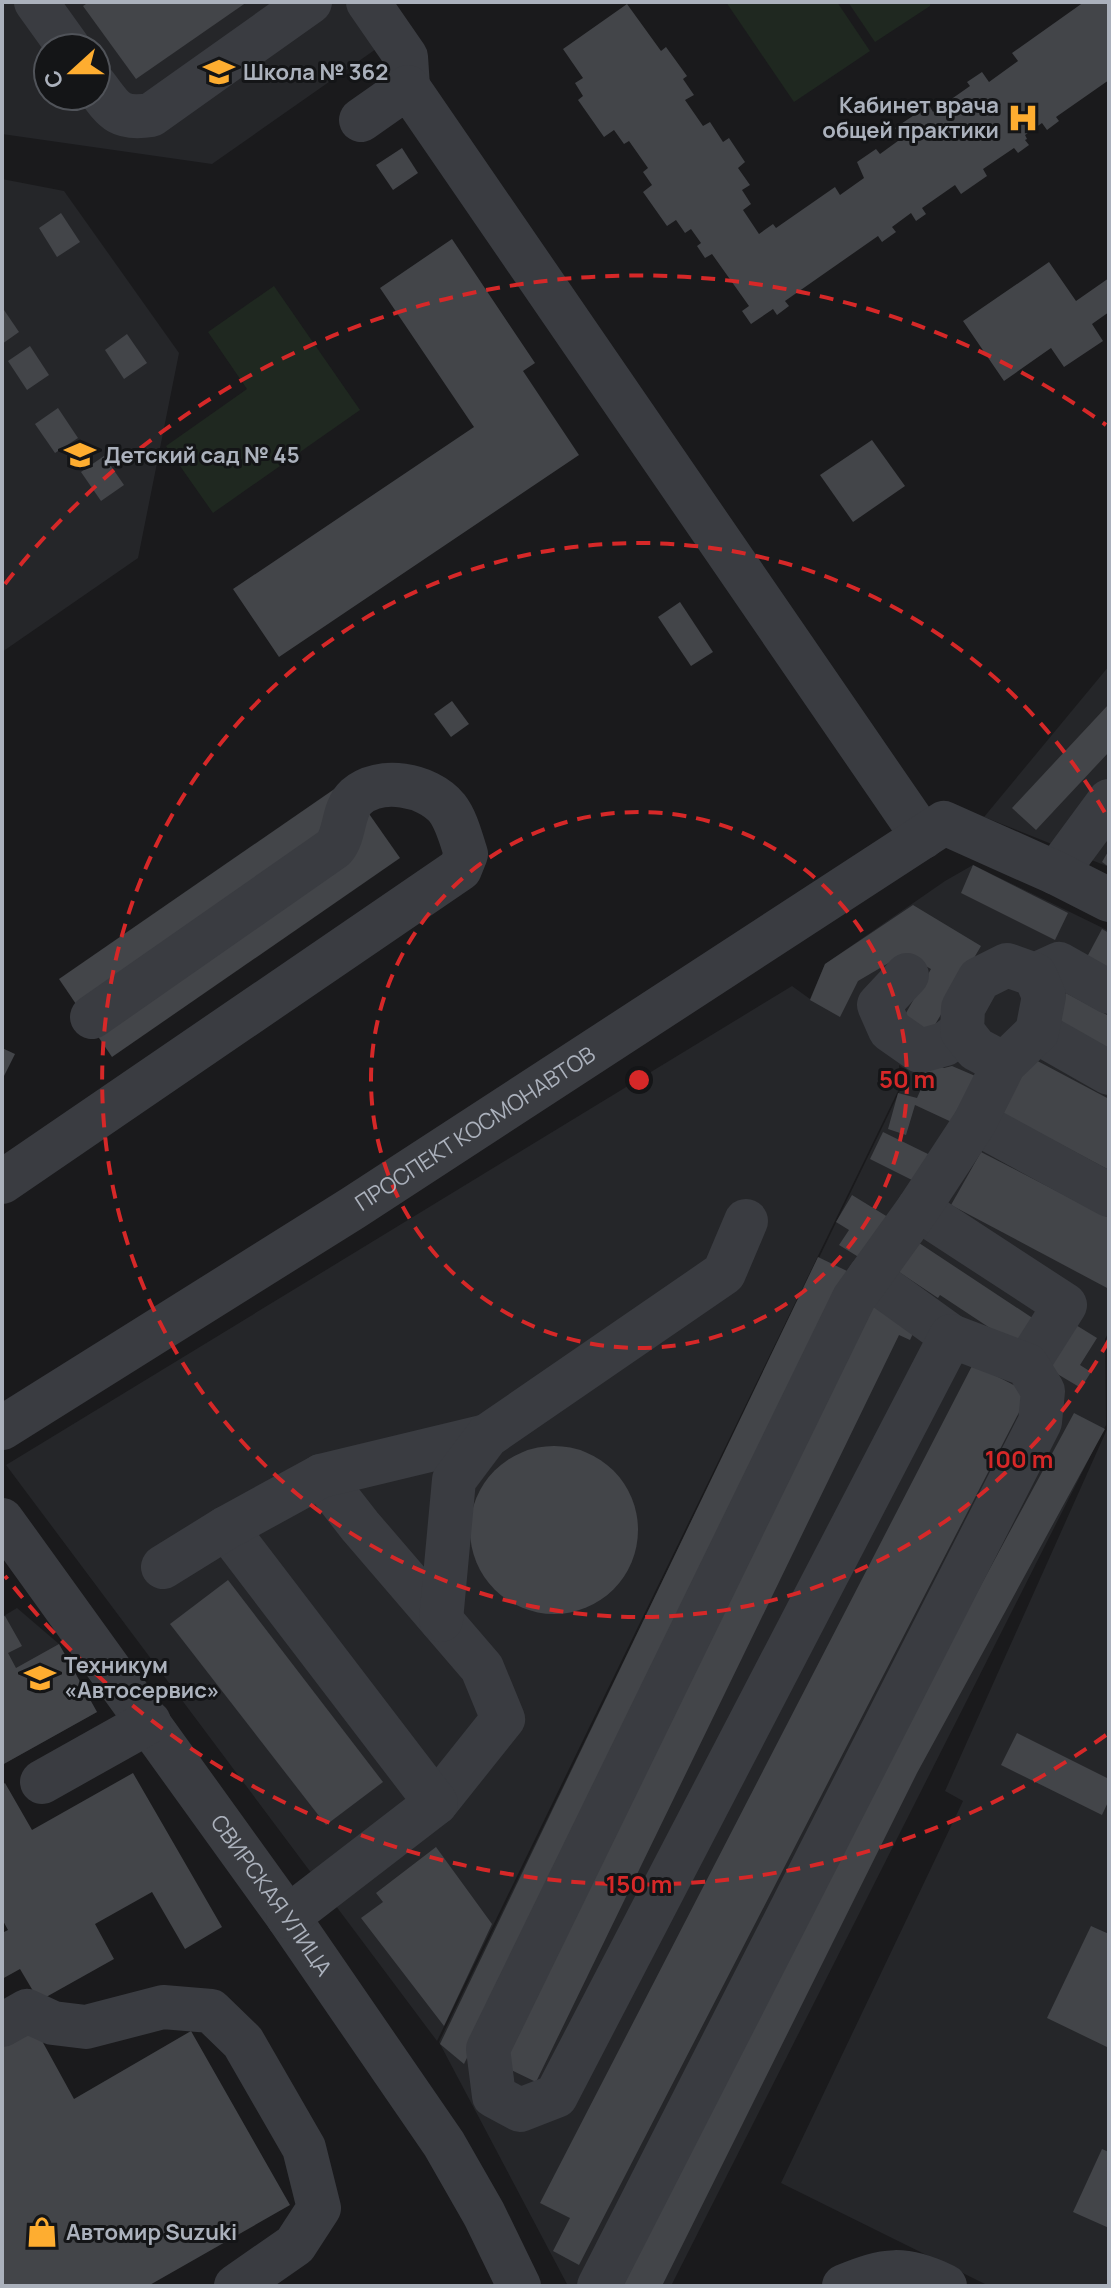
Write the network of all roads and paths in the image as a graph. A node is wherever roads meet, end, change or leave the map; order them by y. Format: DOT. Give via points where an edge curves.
graph roads {
  1 [pos="36,2"];
  2 [pos="310,2"];
  3 [pos="368,2"];
  4 [pos="58,32"];
  5 [pos="408,87"];
  6 [pos="112,109"];
  7 [pos="361,120"];
  8 [pos="1109,801"];
  9 [pos="374,816"];
  10 [pos="934,830"];
  11 [pos="460,869"];
  12 [pos="1056,873"];
  13 [pos="1109,900"];
  14 [pos="907,975"];
  15 [pos="1035,975"];
  16 [pos="1109,992"];
  17 [pos="92,1017"];
  18 [pos="962,1031"];
  19 [pos="1037,1032"];
  20 [pos="1004,1064"];
  21 [pos="1109,1073"];
  22 [pos="975,1122"];
  23 [pos="2,1182"];
  24 [pos="1109,1195"];
  25 [pos="918,1209"];
  26 [pos="746,1221"];
  27 [pos="869,1277"];
  28 [pos="951,1336"];
  29 [pos="1027,1365"];
  30 [pos="2,1428"];
  31 [pos="487,1436"];
  32 [pos="321,1476"];
  33 [pos="226,1528"];
  34 [pos="7,1537"];
  35 [pos="163,1567"];
  36 [pos="441,1620"];
  37 [pos="149,1722"];
  38 [pos="42,1782"];
  39 [pos="436,1803"];
  40 [pos="288,1917"];
  41 [pos="2,2025"];
  42 [pos="236,2286"];
  43 [pos="519,2286"];
  44 [pos="599,2286"];
  45 [pos="844,2286"];
  46 [pos="945,2286"];
  1 -- 4 [label="street"];
  2 -- 6 [label="street" via="151,115 131,118"];
  3 -- 5 [label="street" via="406,57"];
  5 -- 7 [label="street"];
  5 -- 10 [label="street"];
  8 -- 12 [label="street"];
  9 -- 11 [label="street" via="414,815"];
  10 -- 12 [label="street"];
  10 -- 30 [label="street, ПРОСПЕКТ КОСМОНАВТОВ" via="353,1208"];
  11 -- 17 [label="street" via="466,854 445,806 423,790 404,786 369,790 350,804 334,848"];
  11 -- 23 [label="street"];
  12 -- 13 [label="street"];
  14 -- 18 [label="street" via="879,1005 890,1030 920,1051 945,1044"];
  15 -- 16 [label="street" via="1059,964"];
  15 -- 18 [label="street" via="1007,965 979,979 963,1008"];
  15 -- 19 [label="street" via="1044,996"];
  18 -- 20 [label="street" via="976,1049"];
  19 -- 20 [label="street"];
  19 -- 21 [label="street"];
  20 -- 22 [label="street"];
  22 -- 24 [label="street"];
  22 -- 25 [label="street"];
  25 -- 27 [label="street"];
  25 -- 29 [label="street" via="1065,1305"];
  26 -- 31 [label="street" via="724,1273"];
  27 -- 28 [label="street"];
  27 -- 28 [label="street" via="854,1298 488,2049 494,2096 520,2110 556,2096"];
  28 -- 29 [label="street"];
  29 -- 44 [label="street" via="1043,1391 1040,1422"];
  31 -- 32 [label="street"];
  31 -- 36 [label="street" via="454,1480"];
  32 -- 33 [label="street"];
  32 -- 36 [label="street"];
  33 -- 35 [label="street"];
  33 -- 39 [label="street"];
  34 -- 37 [label="street, СВИРСКАЯ УЛИЦА"];
  36 -- 39 [label="street" via="482,1668 503,1719"];
  37 -- 38 [label="street"];
  37 -- 40 [label="street, СВИРСКАЯ УЛИЦА"];
  39 -- 40 [label="street"];
  40 -- 43 [label="street, СВИРСКАЯ УЛИЦА" via="444,2144"];
  41 -- 42 [label="street" via="27,2011 53,2023 86,2027 163,2007 211,2011 243,2042 304,2148 319,2208 295,2245"];
  45 -- 46 [label="street" via="876,2272 920,2273"];
}
